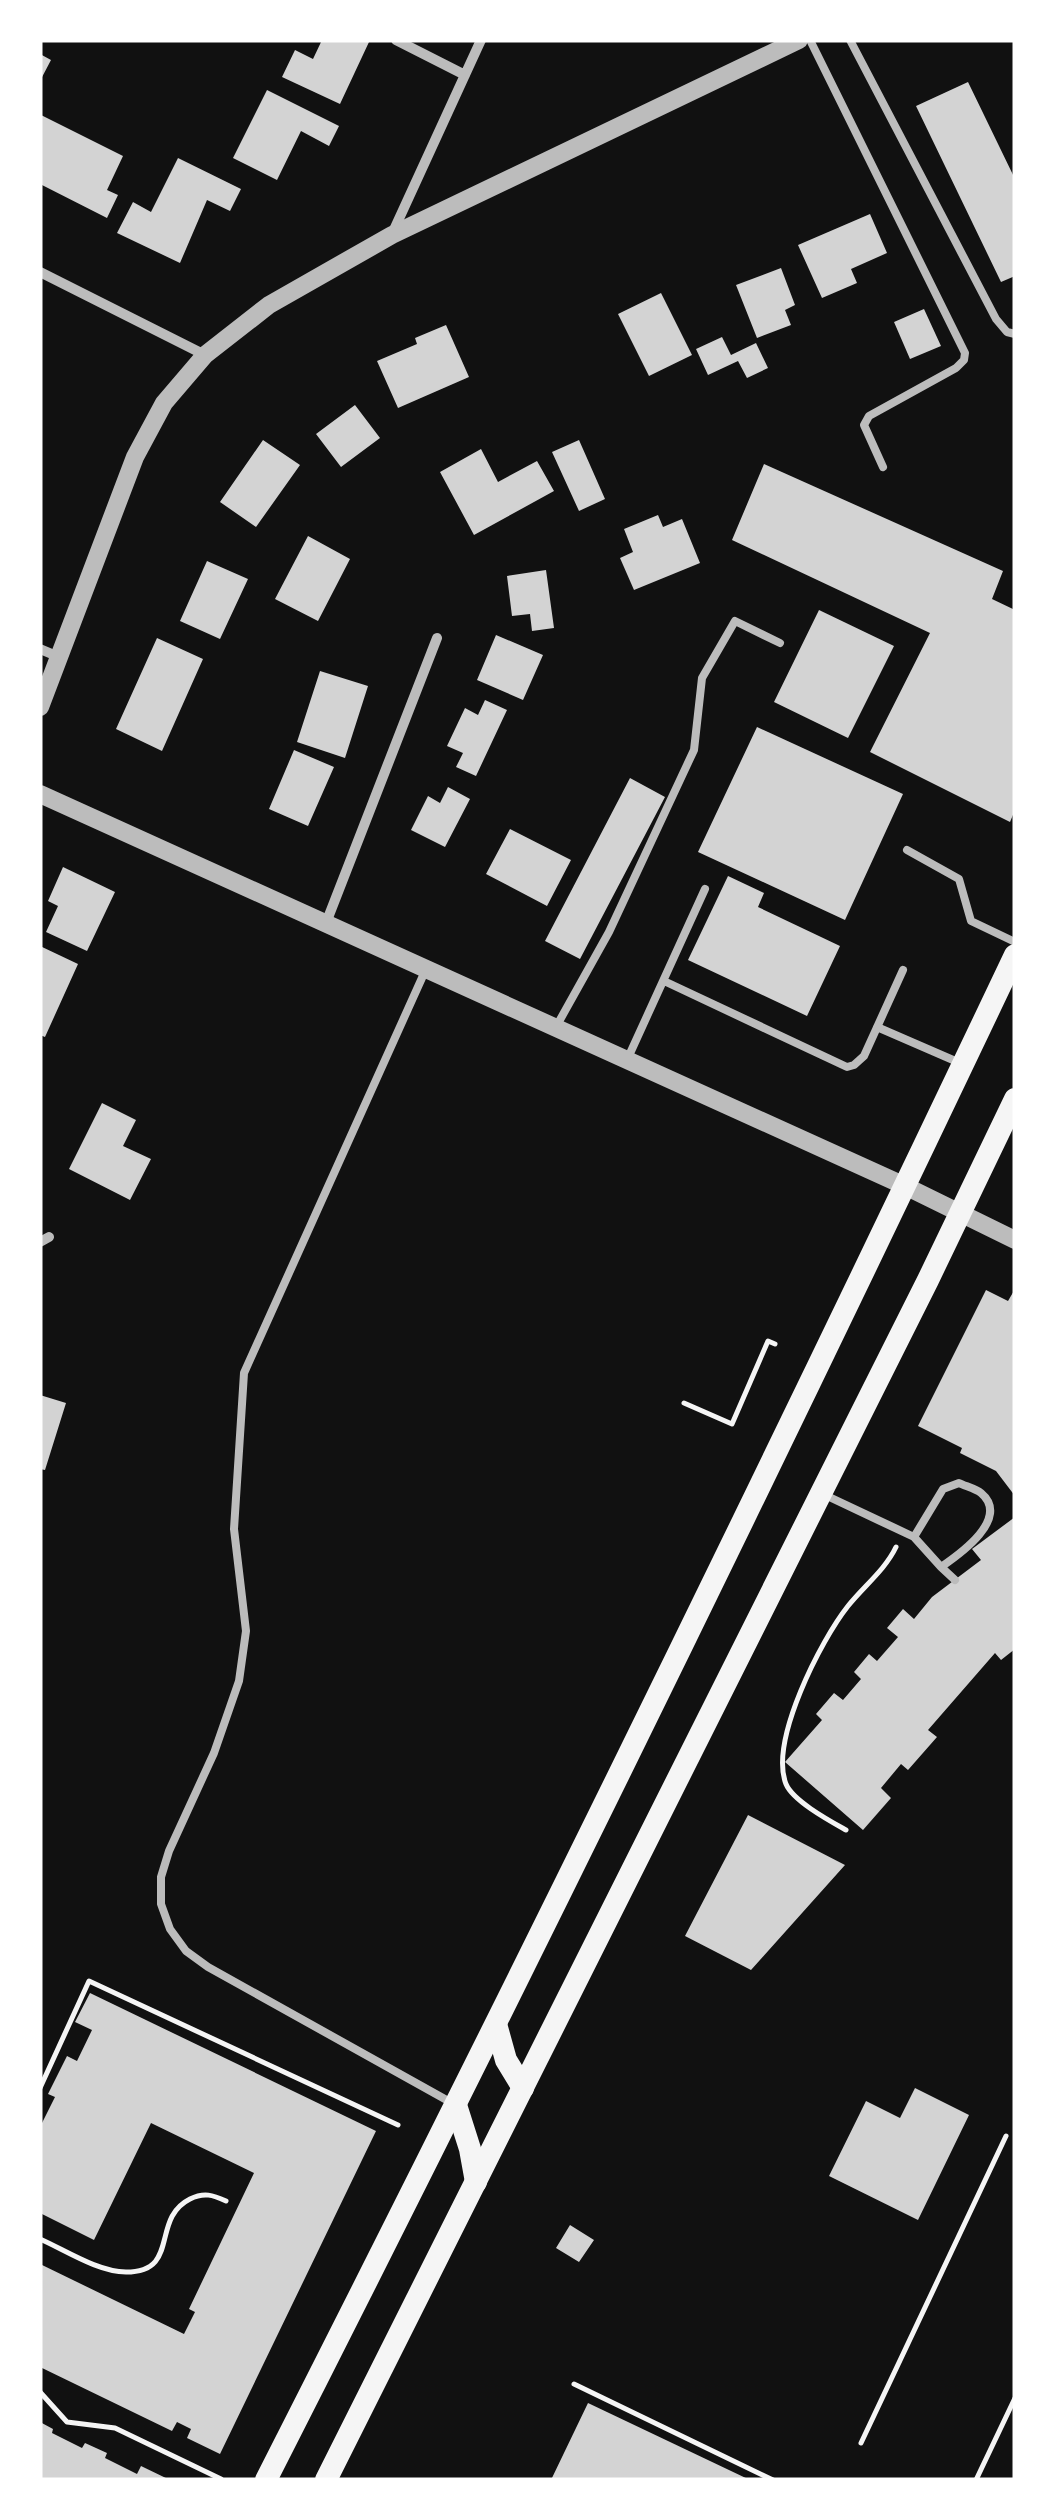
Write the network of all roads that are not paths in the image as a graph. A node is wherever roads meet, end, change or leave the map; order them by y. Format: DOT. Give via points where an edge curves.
graph roads {
  1 [pos="396,40"];
  2 [pos="481,40"];
  3 [pos="799,40"];
  4 [pos="810,40"];
  5 [pos="850,40"];
  6 [pos="465,75"];
  7 [pos="392,234"];
  8 [pos="40,272"];
  9 [pos="1015,334"];
  10 [pos="205,355"];
  11 [pos="883,466"];
  12 [pos="437,638"];
  13 [pos="780,643"];
  14 [pos="40,649"];
  15 [pos="59,657"];
  16 [pos="40,707"];
  17 [pos="40,794"];
  18 [pos="907,850"];
  19 [pos="705,889"];
  20 [pos="326,923"];
  21 [pos="1015,942"];
  22 [pos="1015,954"];
  23 [pos="426,968"];
  24 [pos="904,970"];
  25 [pos="664,981"];
  26 [pos="878,1027"];
  27 [pos="556,1028"];
  28 [pos="627,1060"];
  29 [pos="963,1064"];
  30 [pos="1015,1099"];
  31 [pos="905,1186"];
  32 [pos="961,1213"];
  33 [pos="1015,1240"];
  34 [pos="821,1493"];
  35 [pos="914,1537"];
  36 [pos="940,1567"];
  37 [pos="955,1580"];
  38 [pos="496,2024"];
  39 [pos="523,2088"];
  40 [pos="456,2105"];
  41 [pos="476,2182"];
  42 [pos="266,2480"];
  43 [pos="326,2480"];
  1 -- 6 [label="street"];
  2 -- 6 [label="street"];
  3 -- 7 [label="street"];
  4 -- 11 [label="lane" via="965,353 943,376 869,416 864,424"];
  5 -- 9 [label="lane" via="996,319"];
  6 -- 7 [label="street"];
  7 -- 10 [label="street" via="270,306"];
  8 -- 10 [label="street"];
  10 -- 15 [label="street" via="164,403 135,457"];
  12 -- 20 [label="street"];
  13 -- 27 [label="lane" via="735,621 702,678 694,750"];
  14 -- 15 [label="street"];
  15 -- 16 [label="street"];
  17 -- 20 [label="street"];
  18 -- 21 [label="lane" via="959,879 971,921"];
  19 -- 25 [label="lane"];
  20 -- 23 [label="street"];
  22 -- 29 [label="main road"];
  23 -- 27 [label="street"];
  23 -- 40 [label="lane" via="244,1373 234,1529 246,1631 239,1681 169,1851 161,1904 186,1952 208,1968"];
  24 -- 26 [label="lane"];
  25 -- 26 [label="lane" via="847,1066 864,1056"];
  25 -- 28 [label="lane"];
  26 -- 29 [label="lane"];
  27 -- 28 [label="street"];
  28 -- 31 [label="street"];
  29 -- 31 [label="main road"];
  30 -- 32 [label="main road"];
  31 -- 32 [label="street"];
  31 -- 38 [label="main road"];
  32 -- 33 [label="street"];
  32 -- 34 [label="main road"];
  34 -- 35 [label="lane"];
  34 -- 39 [label="main road"];
  35 -- 36 [label="lane"];
  35 -- 36 [label="lane" via="943,1489 959,1483 981,1493 991,1516"];
  36 -- 37 [label="lane"];
  38 -- 39 [label="main road"];
  38 -- 40 [label="main road"];
  39 -- 41 [label="main road"];
  40 -- 41 [label="main road"];
  40 -- 42 [label="main road"];
  41 -- 43 [label="main road"];
}
